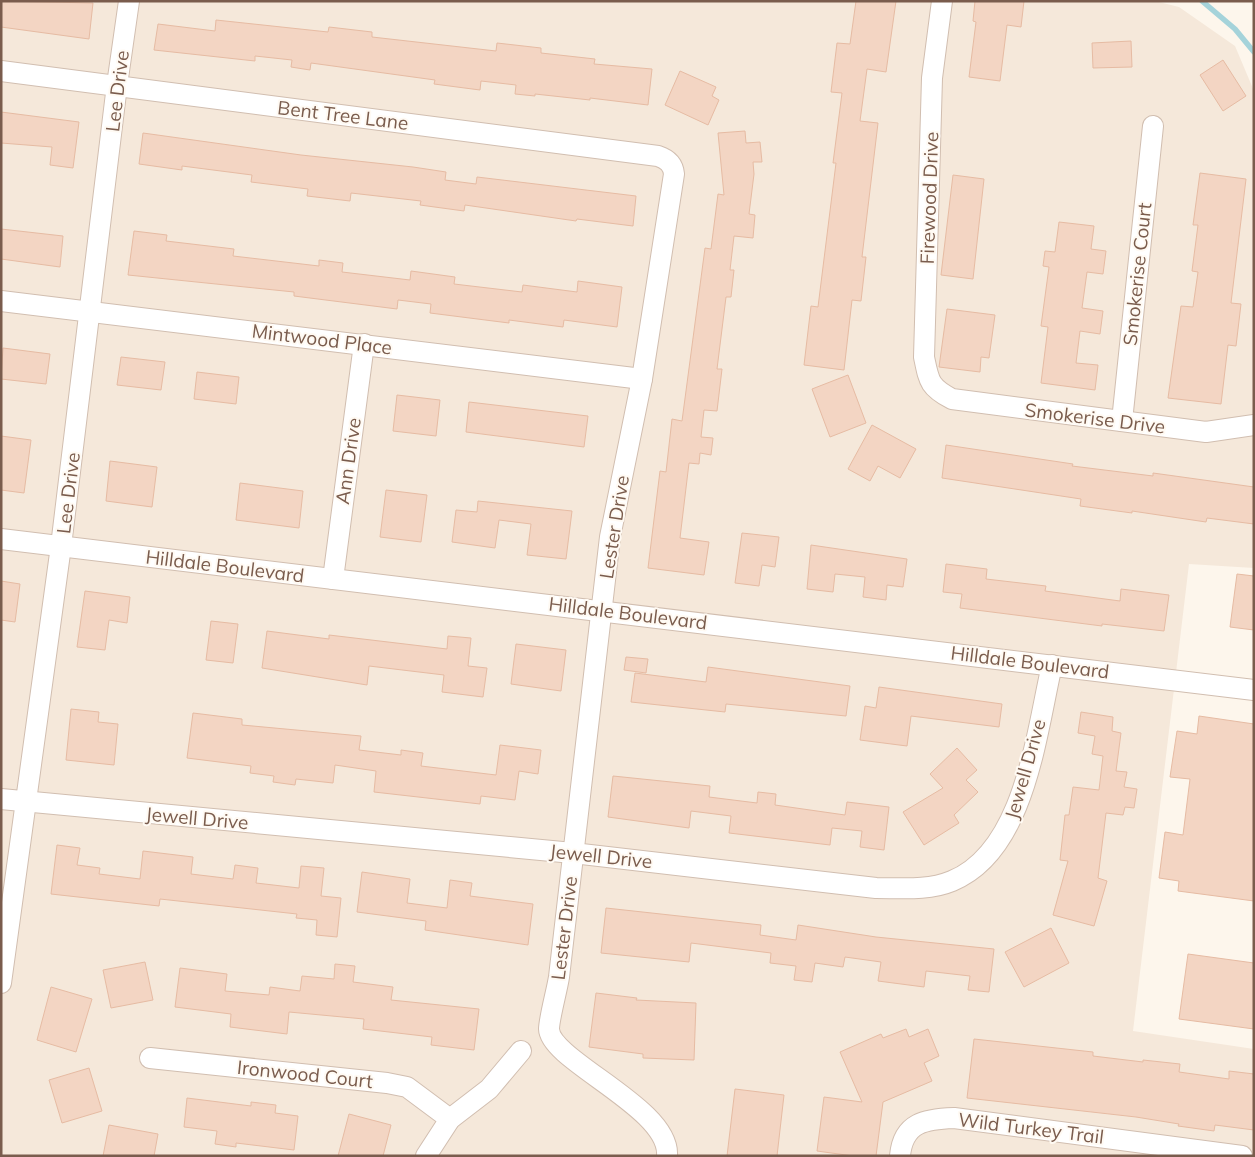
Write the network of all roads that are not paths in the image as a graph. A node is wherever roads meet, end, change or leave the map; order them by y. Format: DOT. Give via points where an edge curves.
graph roads {
  1 [pos="129,1"];
  2 [pos="942,1"];
  3 [pos="1,71"];
  4 [pos="117,85"];
  5 [pos="1153,126"];
  6 [pos="674,174"];
  7 [pos="1,301"];
  8 [pos="91,311"];
  9 [pos="364,344"];
  10 [pos="642,379"];
  11 [pos="937,391"];
  12 [pos="1122,421"];
  13 [pos="1254,425"];
  14 [pos="1,538"];
  15 [pos="61,546"];
  16 [pos="333,579"];
  17 [pos="602,610"];
  18 [pos="1052,665"];
  19 [pos="1254,690"];
  20 [pos="1,799"];
  21 [pos="26,802"];
  22 [pos="573,853"];
  23 [pos="1,983"];
  24 [pos="522,1051"];
  25 [pos="150,1058"];
  26 [pos="450,1119"];
  27 [pos="426,1156"];
  28 [pos="668,1156"];
  29 [pos="900,1156"];
  30 [pos="1242,1156"];
  1 -- 4 [label="street, Lee Drive"];
  2 -- 11 [label="street, Firewood Drive" via="932,78 924,357 929,382"];
  3 -- 4 [label="street, Bent Tree Lane"];
  4 -- 6 [label="street, Bent Tree Lane" via="658,156 674,167"];
  4 -- 8 [label="street, Lee Drive"];
  5 -- 12 [label="street, Smokerise Court"];
  6 -- 10 [label="street, Lester Drive"];
  7 -- 8 [label="street, Mintwood Place"];
  8 -- 9 [label="street, Mintwood Place"];
  8 -- 15 [label="street, Lee Drive"];
  9 -- 10 [label="street, Mintwood Place"];
  9 -- 16 [label="street, Ann Drive"];
  10 -- 17 [label="street, Lester Drive" via="610,537"];
  11 -- 12 [label="street, Smokerise Drive" via="952,399"];
  12 -- 13 [label="street, Smokerise Drive" via="1206,432"];
  14 -- 15 [label="street, Hilldale Boulevard"];
  15 -- 16 [label="street, Hilldale Boulevard"];
  15 -- 21 [label="street, Lee Drive"];
  16 -- 17 [label="street, Hilldale Boulevard"];
  17 -- 18 [label="street, Hilldale Boulevard"];
  17 -- 22 [label="street, Lester Drive"];
  18 -- 19 [label="street, Hilldale Boulevard"];
  18 -- 22 [label="street, Jewell Drive" via="1026,780 1010,825 976,868 951,882 923,889 876,888"];
  20 -- 21 [label="street, Jewell Drive"];
  21 -- 22 [label="street, Jewell Drive"];
  21 -- 23 [label="street, Lee Drive"];
  22 -- 28 [label="street, Lester Drive" via="559,977 549,1030 557,1047 657,1127 668,1148"];
  24 -- 26 [label="street" via="490,1089"];
  25 -- 26 [label="street, Ironwood Court" via="407,1087"];
  26 -- 27 [label="street"];
  29 -- 30 [label="street, Wild Turkey Trail" via="912,1127 929,1118 954,1118"];
}
